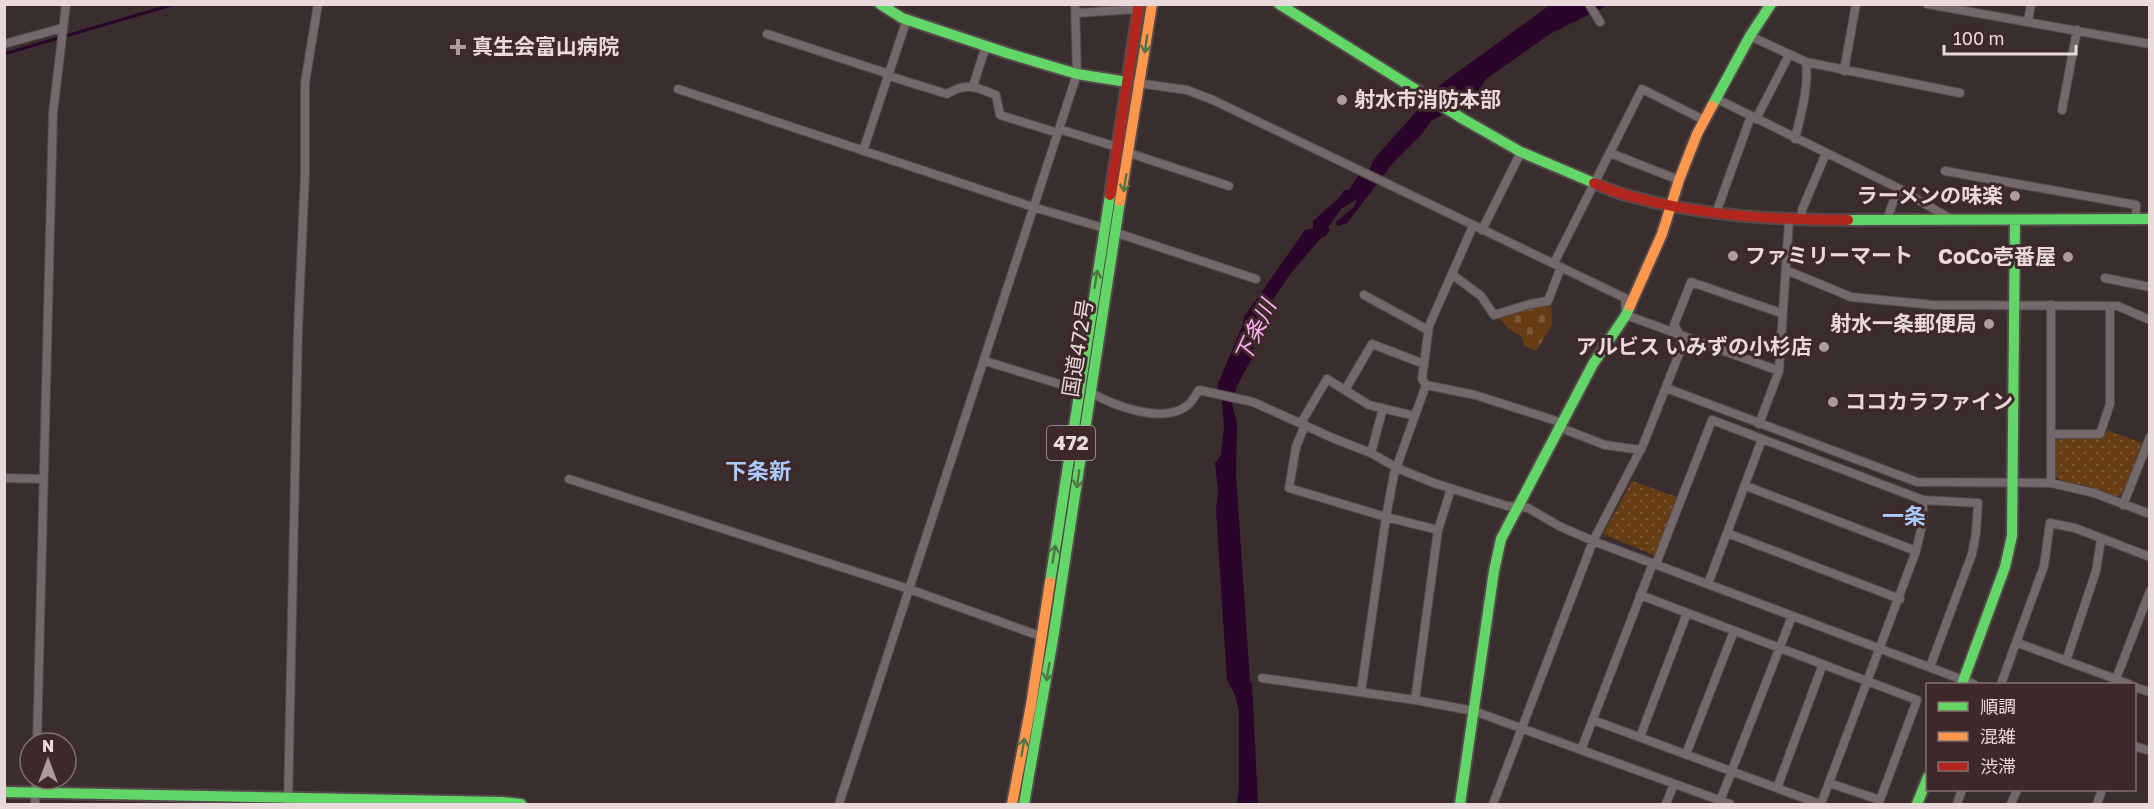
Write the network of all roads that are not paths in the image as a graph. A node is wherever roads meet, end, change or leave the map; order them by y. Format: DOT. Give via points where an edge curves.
graph roads {
  1 [pos="66,4"];
  2 [pos="318,4"];
  3 [pos="880,4"];
  4 [pos="1152,4"];
  5 [pos="1279,4"];
  6 [pos="1589,4"];
  7 [pos="1771,4"];
  8 [pos="1856,4"];
  9 [pos="1927,4"];
  10 [pos="2031,4"];
  11 [pos="1138,7"];
  12 [pos="1075,9"];
  13 [pos="907,20"];
  14 [pos="1599,20"];
  15 [pos="2028,22"];
  16 [pos="62,28"];
  17 [pos="2077,30"];
  18 [pos="767,33"];
  19 [pos="1750,36"];
  20 [pos="4,44"];
  21 [pos="2150,44"];
  22 [pos="986,46"];
  23 [pos="1789,55"];
  24 [pos="1806,62"];
  25 [pos="1844,71"];
  26 [pos="1077,74"];
  27 [pos="889,75"];
  28 [pos="1127,82"];
  29 [pos="1140,84"];
  30 [pos="973,86"];
  31 [pos="678,89"];
  32 [pos="1960,93"];
  33 [pos="1715,98"];
  34 [pos="2062,110"];
  35 [pos="1754,117"];
  36 [pos="1704,120"];
  37 [pos="1058,131"];
  38 [pos="1795,139"];
  39 [pos="1117,147"];
  40 [pos="863,151"];
  41 [pos="1521,152"];
  42 [pos="1129,153"];
  43 [pos="1610,153"];
  44 [pos="1826,153"];
  45 [pos="1945,171"];
  46 [pos="1679,180"];
  47 [pos="1594,183"];
  48 [pos="1229,186"];
  49 [pos="1898,189"];
  50 [pos="1672,205"];
  51 [pos="1033,207"];
  52 [pos="1716,213"];
  53 [pos="1951,219"];
  54 [pos="2136,219"];
  55 [pos="2150,219"];
  56 [pos="1789,220"];
  57 [pos="1802,220"];
  58 [pos="1887,220"];
  59 [pos="2015,220"];
  60 [pos="1473,226"];
  61 [pos="1104,228"];
  62 [pos="1482,230"];
  63 [pos="1117,233"];
  64 [pos="1558,265"];
  65 [pos="1786,270"];
  66 [pos="1453,276"];
  67 [pos="2105,278"];
  68 [pos="1256,279"];
  69 [pos="2150,287"];
  70 [pos="1364,295"];
  71 [pos="2013,304"];
  72 [pos="2051,305"];
  73 [pos="2110,306"];
  74 [pos="1782,313"];
  75 [pos="1626,315"];
  76 [pos="2150,320"];
  77 [pos="1428,330"];
  78 [pos="1680,335"];
  79 [pos="984,361"];
  80 [pos="1424,364"];
  81 [pos="1779,371"];
  82 [pos="1426,385"];
  83 [pos="1666,388"];
  84 [pos="1345,390"];
  85 [pos="1085,391"];
  86 [pos="1383,408"];
  87 [pos="1415,416"];
  88 [pos="1303,424"];
  89 [pos="1759,424"];
  90 [pos="1562,425"];
  91 [pos="2051,434"];
  92 [pos="2150,437"];
  93 [pos="1762,439"];
  94 [pos="1641,450"];
  95 [pos="1371,453"];
  96 [pos="2146,455"];
  97 [pos="1397,468"];
  98 [pos="4,478"];
  99 [pos="44,479"];
  100 [pos="569,479"];
  101 [pos="2051,483"];
  102 [pos="2013,484"];
  103 [pos="1746,486"];
  104 [pos="1451,489"];
  105 [pos="1923,500"];
  106 [pos="2123,505"];
  107 [pos="1518,507"];
  108 [pos="2150,514"];
  109 [pos="1386,518"];
  110 [pos="1438,530"];
  111 [pos="1727,533"];
  112 [pos="2101,539"];
  113 [pos="1593,541"];
  114 [pos="1916,551"];
  115 [pos="2150,557"];
  116 [pos="1654,564"];
  117 [pos="1708,584"];
  118 [pos="909,589"];
  119 [pos="2150,591"];
  120 [pos="1640,595"];
  121 [pos="1900,599"];
  122 [pos="1687,613"];
  123 [pos="1792,616"];
  124 [pos="1734,631"];
  125 [pos="1040,636"];
  126 [pos="2018,643"];
  127 [pos="1780,648"];
  128 [pos="1880,649"];
  129 [pos="2066,661"];
  130 [pos="1823,664"];
  131 [pos="1930,667"];
  132 [pos="1262,678"];
  133 [pos="1868,681"];
  134 [pos="2114,682"];
  135 [pos="1967,683"];
  136 [pos="2001,683"];
  137 [pos="1361,692"];
  138 [pos="1415,700"];
  139 [pos="1474,711"];
  140 [pos="1593,720"];
  141 [pos="1523,729"];
  142 [pos="37,731"];
  143 [pos="1640,737"];
  144 [pos="1581,750"];
  145 [pos="1686,754"];
  146 [pos="1732,771"];
  147 [pos="1926,782"];
  148 [pos="1829,783"];
  149 [pos="1674,784"];
  150 [pos="1777,788"];
  151 [pos="4,792"];
  152 [pos="36,792"];
  153 [pos="288,801"];
  154 [pos="1720,801"];
  155 [pos="35,804"];
  156 [pos="521,804"];
  157 [pos="839,804"];
  158 [pos="1012,804"];
  159 [pos="1024,804"];
  160 [pos="1460,804"];
  161 [pos="1493,804"];
  162 [pos="1666,804"];
  163 [pos="1730,804"];
  164 [pos="1821,804"];
  165 [pos="1917,804"];
  1 -- 16 [label="street"];
  2 -- 153 [label="street" via="304,83 305,174"];
  3 -- 13 [label="main road"];
  4 -- 29 [label="main road, 国道472号 / 472, one-way"];
  5 -- 41 [label="main road"];
  6 -- 14 [label="street"];
  7 -- 19 [label="main road"];
  8 -- 25 [label="street"];
  9 -- 15 [label="street"];
  10 -- 15 [label="street"];
  11 -- 12 [label="street"];
  11 -- 28 [label="main road, 国道472号 / 472"];
  12 -- 26 [label="street"];
  13 -- 22 [label="main road"];
  13 -- 27 [label="street"];
  15 -- 17 [label="street"];
  16 -- 20 [label="street"];
  16 -- 99 [label="street" via="53,113"];
  17 -- 21 [label="street"];
  17 -- 34 [label="street"];
  18 -- 27 [label="street"];
  19 -- 23 [label="street"];
  19 -- 33 [label="main road"];
  22 -- 26 [label="main road"];
  22 -- 30 [label="street"];
  23 -- 24 [label="street"];
  23 -- 35 [label="street"];
  24 -- 25 [label="street"];
  24 -- 38 [label="street"];
  25 -- 32 [label="street"];
  26 -- 28 [label="main road"];
  26 -- 37 [label="street"];
  27 -- 30 [label="street" via="947,94"];
  27 -- 40 [label="street"];
  28 -- 29 [label="street"];
  28 -- 39 [label="main road, 国道472号 / 472"];
  29 -- 42 [label="main road, 国道472号 / 472"];
  29 -- 60 [label="street" via="1187,90 1213,100"];
  30 -- 37 [label="street" via="996,95 1000,115"];
  31 -- 40 [label="street"];
  33 -- 35 [label="street"];
  33 -- 36 [label="main road"];
  35 -- 38 [label="street"];
  35 -- 52 [label="street"];
  36 -- 43 [label="street" via="1642,89"];
  36 -- 46 [label="main road"];
  37 -- 39 [label="street"];
  37 -- 51 [label="street"];
  38 -- 44 [label="street"];
  39 -- 61 [label="main road, 国道472号 / 472"];
  40 -- 51 [label="street"];
  41 -- 47 [label="main road"];
  41 -- 62 [label="street"];
  42 -- 48 [label="street"];
  42 -- 63 [label="main road, 国道472号 / 472, one-way"];
  43 -- 46 [label="street"];
  43 -- 47 [label="street"];
  44 -- 49 [label="street"];
  44 -- 57 [label="street" via="1802,210"];
  45 -- 54 [label="street" via="2136,205"];
  46 -- 50 [label="main road"];
  47 -- 50 [label="main road"];
  47 -- 64 [label="street"];
  49 -- 53 [label="street"];
  49 -- 58 [label="street"];
  50 -- 52 [label="main road"];
  50 -- 75 [label="main road"];
  51 -- 61 [label="street"];
  51 -- 79 [label="street"];
  52 -- 56 [label="main road"];
  53 -- 58 [label="main road"];
  53 -- 59 [label="main road"];
  54 -- 55 [label="main road"];
  54 -- 59 [label="main road"];
  56 -- 57 [label="main road"];
  56 -- 65 [label="street"];
  57 -- 58 [label="main road"];
  59 -- 71 [label="main road"];
  60 -- 62 [label="street"];
  60 -- 66 [label="street"];
  85 -- 61 [label="main road, 国道472号 / 472, one-way"];
  62 -- 64 [label="street"];
  63 -- 68 [label="street"];
  63 -- 85 [label="main road, 国道472号 / 472"];
  64 -- 66 [label="street" via="1548,301 1494,315 1481,296"];
  64 -- 75 [label="street" via="1625,298"];
  65 -- 71 [label="street" via="1851,297 1934,305"];
  65 -- 74 [label="street"];
  66 -- 77 [label="street"];
  67 -- 69 [label="street"];
  70 -- 77 [label="street"];
  71 -- 72 [label="street"];
  71 -- 102 [label="main road"];
  72 -- 73 [label="street"];
  72 -- 91 [label="street"];
  73 -- 76 [label="street"];
  73 -- 91 [label="street" via="2110,404 2100,434"];
  74 -- 78 [label="street" via="1691,282 1674,325"];
  74 -- 81 [label="street"];
  75 -- 78 [label="street"];
  75 -- 90 [label="main road" via="1593,364"];
  77 -- 80 [label="street"];
  78 -- 81 [label="street"];
  78 -- 83 [label="street" via="1681,349"];
  79 -- 85 [label="street"];
  79 -- 118 [label="street"];
  80 -- 82 [label="street" via="1422,379"];
  80 -- 84 [label="street" via="1372,344"];
  81 -- 89 [label="street"];
  82 -- 87 [label="street"];
  82 -- 90 [label="street" via="1475,395"];
  83 -- 89 [label="street"];
  83 -- 94 [label="street"];
  84 -- 86 [label="street"];
  84 -- 88 [label="street" via="1327,380"];
  85 -- 88 [label="street" via="1144,413 1165,414 1187,406 1199,390 1249,400"];
  125 -- 85 [label="main road, 国道472号 / 472, one-way"];
  85 -- 159 [label="main road, 国道472号 / 472, one-way" via="1053,639"];
  86 -- 87 [label="street"];
  86 -- 95 [label="street"];
  87 -- 97 [label="street"];
  88 -- 95 [label="street"];
  88 -- 109 [label="street" via="1289,488"];
  89 -- 102 [label="street" via="1917,482"];
  90 -- 94 [label="street" via="1605,445"];
  90 -- 107 [label="main road"];
  91 -- 101 [label="street"];
  92 -- 96 [label="street"];
  93 -- 103 [label="street"];
  93 -- 105 [label="street"];
  93 -- 116 [label="street" via="1712,420"];
  94 -- 113 [label="street"];
  95 -- 97 [label="street"];
  96 -- 106 [label="street"];
  97 -- 104 [label="street"];
  97 -- 109 [label="street"];
  98 -- 99 [label="street"];
  99 -- 142 [label="street"];
  100 -- 118 [label="street"];
  101 -- 102 [label="street"];
  101 -- 106 [label="street"];
  102 -- 135 [label="main road" via="2012,536 2005,567"];
  103 -- 111 [label="street"];
  103 -- 114 [label="street"];
  104 -- 107 [label="street"];
  104 -- 110 [label="street"];
  105 -- 114 [label="street"];
  105 -- 131 [label="street" via="1978,503 1972,554"];
  106 -- 108 [label="street"];
  107 -- 113 [label="street" via="1528,508"];
  107 -- 139 [label="main road" via="1498,546"];
  109 -- 110 [label="street"];
  109 -- 137 [label="street"];
  110 -- 138 [label="street"];
  111 -- 117 [label="street"];
  111 -- 121 [label="street"];
  112 -- 115 [label="street"];
  112 -- 126 [label="street" via="2075,528 2050,524 2044,566"];
  112 -- 129 [label="street" via="2096,571"];
  113 -- 116 [label="street"];
  113 -- 141 [label="street"];
  114 -- 121 [label="street"];
  116 -- 117 [label="street"];
  116 -- 120 [label="street"];
  117 -- 123 [label="street"];
  118 -- 125 [label="street"];
  118 -- 157 [label="street"];
  119 -- 134 [label="street"];
  120 -- 122 [label="street"];
  120 -- 140 [label="street"];
  121 -- 128 [label="street"];
  122 -- 124 [label="street"];
  122 -- 143 [label="street"];
  123 -- 127 [label="street"];
  123 -- 128 [label="street"];
  124 -- 127 [label="street"];
  124 -- 145 [label="street"];
  158 -- 125 [label="main road, 国道472号 / 472, one-way"];
  126 -- 129 [label="street"];
  126 -- 136 [label="street"];
  127 -- 130 [label="street"];
  127 -- 146 [label="street"];
  128 -- 131 [label="street"];
  128 -- 133 [label="street"];
  129 -- 134 [label="street"];
  130 -- 133 [label="street"];
  130 -- 150 [label="street"];
  131 -- 135 [label="street"];
  132 -- 137 [label="street"];
  133 -- 148 [label="street"];
  133 -- 148 [label="street" via="1917,700 1880,800"];
  137 -- 138 [label="street"];
  138 -- 139 [label="street"];
  139 -- 141 [label="street"];
  139 -- 160 [label="main road"];
  140 -- 143 [label="street"];
  140 -- 144 [label="street"];
  141 -- 144 [label="street"];
  141 -- 161 [label="street"];
  143 -- 145 [label="street"];
  144 -- 149 [label="street"];
  145 -- 146 [label="street"];
  146 -- 150 [label="street"];
  146 -- 154 [label="street"];
  147 -- 165 [label="main road"];
  148 -- 164 [label="street"];
  149 -- 154 [label="street"];
  149 -- 162 [label="street"];
  150 -- 164 [label="street"];
  151 -- 152 [label="main road"];
  152 -- 153 [label="main road"];
  152 -- 155 [label="street"];
  153 -- 156 [label="main road"];
  154 -- 163 [label="street"];
}
